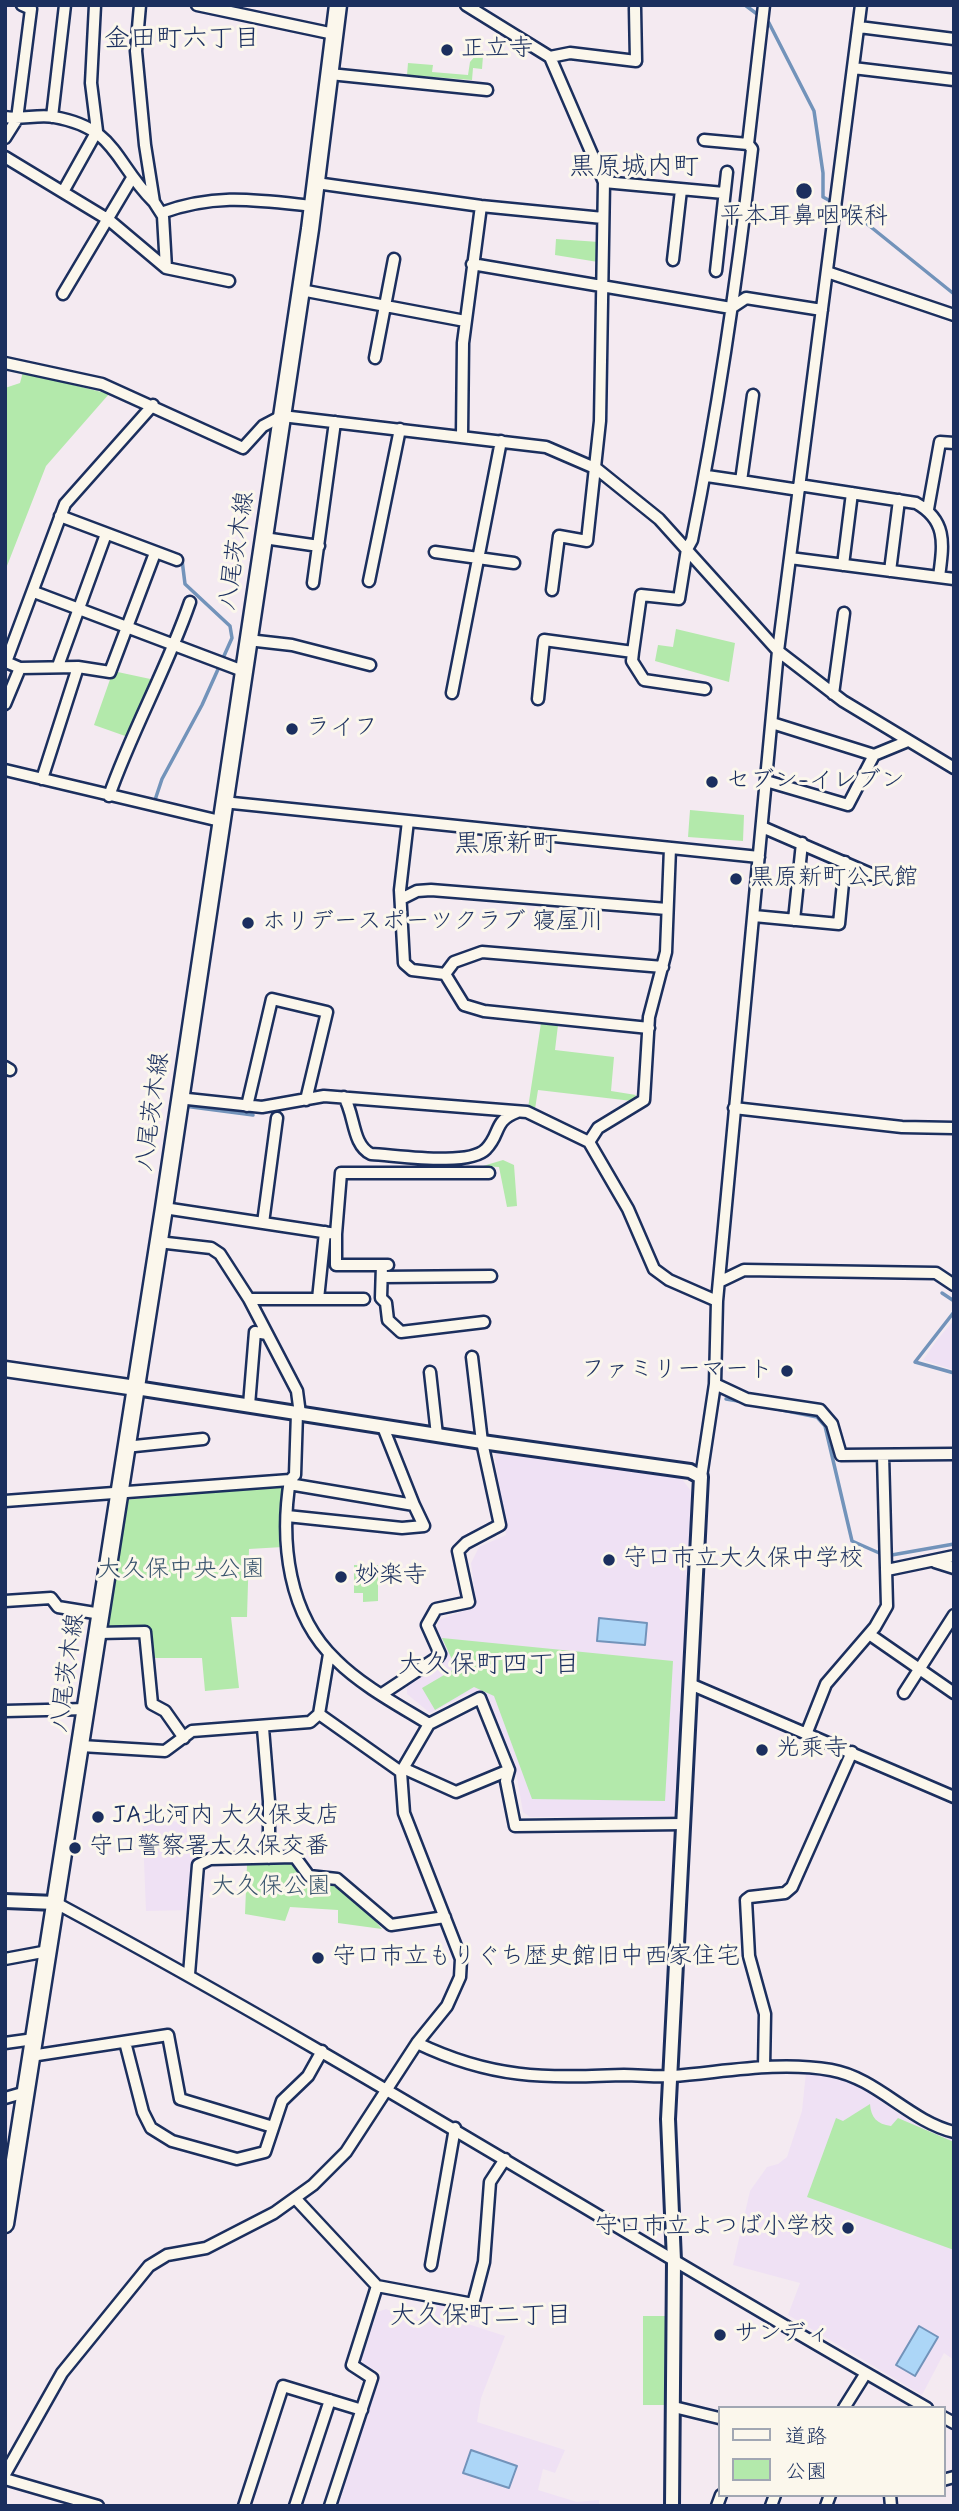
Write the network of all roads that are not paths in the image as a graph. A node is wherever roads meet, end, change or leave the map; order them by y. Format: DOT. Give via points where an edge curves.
graph roads {
  1 [pos="22,5"];
  2 [pos="65,5"];
  3 [pos="95,5"];
  4 [pos="140,5"];
  5 [pos="197,5"];
  6 [pos="338,5"];
  7 [pos="466,5"];
  8 [pos="862,5"];
  9 [pos="635,8"];
  10 [pos="764,13"];
  11 [pos="859,27"];
  12 [pos="334,34"];
  13 [pos="954,39"];
  14 [pos="550,57"];
  15 [pos="853,68"];
  16 [pos="330,74"];
  17 [pos="954,80"];
  18 [pos="487,90"];
  19 [pos="5,117"];
  20 [pos="52,117"];
  21 [pos="17,119"];
  22 [pos="97,131"];
  23 [pos="5,138"];
  24 [pos="704,140"];
  25 [pos="748,145"];
  26 [pos="5,157"];
  27 [pos="727,172"];
  28 [pos="132,178"];
  29 [pos="604,182"];
  30 [pos="316,183"];
  31 [pos="64,190"];
  32 [pos="681,190"];
  33 [pos="724,193"];
  34 [pos="154,202"];
  35 [pos="313,206"];
  36 [pos="481,206"];
  37 [pos="161,213"];
  38 [pos="603,218"];
  39 [pos="109,220"];
  40 [pos="394,259"];
  41 [pos="673,260"];
  42 [pos="472,264"];
  43 [pos="166,268"];
  44 [pos="716,271"];
  45 [pos="827,272"];
  46 [pos="229,281"];
  47 [pos="603,288"];
  48 [pos="301,290"];
  49 [pos="63,294"];
  50 [pos="384,306"];
  51 [pos="731,308"];
  52 [pos="822,310"];
  53 [pos="954,315"];
  54 [pos="465,321"];
  55 [pos="375,358"];
  56 [pos="5,363"];
  57 [pos="752,395"];
  58 [pos="153,405"];
  59 [pos="282,416"];
  60 [pos="335,422"];
  61 [pos="400,429"];
  62 [pos="462,435"];
  63 [pos="501,441"];
  64 [pos="954,443"];
  65 [pos="597,469"];
  66 [pos="707,476"];
  67 [pos="741,481"];
  68 [pos="799,488"];
  69 [pos="852,493"];
  70 [pos="899,500"];
  71 [pos="928,509"];
  72 [pos="60,516"];
  73 [pos="106,534"];
  74 [pos="264,538"];
  75 [pos="319,545"];
  76 [pos="687,549"];
  77 [pos="435,552"];
  78 [pos="155,553"];
  79 [pos="477,558"];
  80 [pos="790,558"];
  81 [pos="177,559"];
  82 [pos="514,564"];
  83 [pos="843,565"];
  84 [pos="890,570"];
  85 [pos="939,577"];
  86 [pos="954,579"];
  87 [pos="369,581"];
  88 [pos="313,583"];
  89 [pos="552,590"];
  90 [pos="34,592"];
  91 [pos="190,602"];
  92 [pos="80,609"];
  93 [pos="844,613"];
  94 [pos="127,627"];
  95 [pos="248,640"];
  96 [pos="175,646"];
  97 [pos="778,651"];
  98 [pos="633,652"];
  99 [pos="370,665"];
  100 [pos="58,666"];
  101 [pos="78,667"];
  102 [pos="20,668"];
  103 [pos="243,671"];
  104 [pos="705,689"];
  105 [pos="452,693"];
  106 [pos="833,694"];
  107 [pos="538,699"];
  108 [pos="5,704"];
  109 [pos="772,723"];
  110 [pos="908,741"];
  111 [pos="874,755"];
  112 [pos="954,768"];
  113 [pos="5,770"];
  114 [pos="42,779"];
  115 [pos="766,781"];
  116 [pos="109,796"];
  117 [pos="223,802"];
  118 [pos="220,821"];
  119 [pos="408,821"];
  120 [pos="762,827"];
  121 [pos="802,843"];
  122 [pos="670,848"];
  123 [pos="759,857"];
  124 [pos="845,862"];
  125 [pos="880,878"];
  126 [pos="401,900"];
  127 [pos="667,909"];
  128 [pos="754,916"];
  129 [pos="794,920"];
  130 [pos="663,967"];
  131 [pos="445,974"];
  132 [pos="649,1028"];
  133 [pos="344,1097"];
  134 [pos="178,1098"];
  135 [pos="306,1100"];
  136 [pos="247,1106"];
  137 [pos="734,1108"];
  138 [pos="518,1111"];
  139 [pos="277,1118"];
  140 [pos="954,1128"];
  141 [pos="589,1142"];
  142 [pos="374,1154"];
  143 [pos="373,1172"];
  144 [pos="489,1173"];
  145 [pos="164,1208"];
  146 [pos="263,1223"];
  147 [pos="325,1232"];
  148 [pos="337,1234"];
  149 [pos="158,1242"];
  150 [pos="491,1276"];
  151 [pos="382,1277"];
  152 [pos="719,1282"];
  153 [pos="954,1285"];
  154 [pos="249,1299"];
  155 [pos="318,1299"];
  156 [pos="364,1299"];
  157 [pos="717,1301"];
  158 [pos="484,1322"];
  159 [pos="267,1334"];
  160 [pos="472,1357"];
  161 [pos="5,1368"];
  162 [pos="430,1371"];
  163 [pos="715,1384"];
  164 [pos="136,1388"];
  165 [pos="249,1405"];
  166 [pos="298,1413"];
  167 [pos="383,1427"];
  168 [pos="437,1435"];
  169 [pos="203,1439"];
  170 [pos="482,1442"];
  171 [pos="125,1447"];
  172 [pos="954,1454"];
  173 [pos="883,1455"];
  174 [pos="701,1477"];
  175 [pos="289,1482"];
  176 [pos="118,1495"];
  177 [pos="5,1502"];
  178 [pos="414,1505"];
  179 [pos="287,1516"];
  180 [pos="954,1556"];
  181 [pos="886,1560"];
  182 [pos="931,1561"];
  183 [pos="954,1568"];
  184 [pos="5,1601"];
  185 [pos="101,1614"];
  186 [pos="954,1615"];
  187 [pos="98,1633"];
  188 [pos="869,1634"];
  189 [pos="329,1654"];
  190 [pos="920,1668"];
  191 [pos="690,1684"];
  192 [pos="904,1693"];
  193 [pos="954,1693"];
  194 [pos="382,1694"];
  195 [pos="86,1709"];
  196 [pos="5,1711"];
  197 [pos="319,1714"];
  198 [pos="429,1724"];
  199 [pos="263,1728"];
  200 [pos="807,1732"];
  201 [pos="184,1738"];
  202 [pos="81,1746"];
  203 [pos="852,1752"];
  204 [pos="509,1770"];
  205 [pos="403,1771"];
  206 [pos="954,1797"];
  207 [pos="684,1824"];
  208 [pos="269,1858"];
  209 [pos="5,1901"];
  210 [pos="56,1903"];
  211 [pos="444,1917"];
  212 [pos="48,1951"];
  213 [pos="5,1959"];
  214 [pos="189,1974"];
  215 [pos="125,2042"];
  216 [pos="5,2043"];
  217 [pos="417,2043"];
  218 [pos="33,2048"];
  219 [pos="322,2051"];
  220 [pos="764,2067"];
  221 [pos="670,2076"];
  222 [pos="388,2089"];
  223 [pos="26,2092"];
  224 [pos="5,2098"];
  225 [pos="274,2127"];
  226 [pos="455,2128"];
  227 [pos="954,2132"];
  228 [pos="505,2159"];
  229 [pos="295,2198"];
  230 [pos="5,2224"];
  231 [pos="674,2261"];
  232 [pos="431,2265"];
  233 [pos="377,2286"];
  234 [pos="866,2373"];
  235 [pos="330,2400"];
  236 [pos="845,2406"];
  237 [pos="924,2406"];
  238 [pos="674,2407"];
  239 [pos="362,2410"];
  240 [pos="718,2418"];
  241 [pos="5,2476"];
  242 [pos="98,2506"];
  243 [pos="244,2506"];
  244 [pos="295,2506"];
  245 [pos="330,2506"];
  246 [pos="672,2506"];
  1 -- 21 [label="street" via="31,9"];
  2 -- 20 [label="street"];
  3 -- 22 [label="street" via="91,83"];
  4 -- 34 [label="street" via="136,51"];
  5 -- 12 [label="street"];
  6 -- 12 [label="main road, 八尾茨木線"];
  7 -- 14 [label="street"];
  8 -- 11 [label="street"];
  9 -- 14 [label="street" via="636,61 570,53"];
  10 -- 25 [label="street"];
  11 -- 13 [label="street"];
  11 -- 15 [label="street"];
  12 -- 16 [label="main road, 八尾茨木線"];
  14 -- 29 [label="street"];
  15 -- 17 [label="street"];
  15 -- 45 [label="street"];
  16 -- 18 [label="street"];
  16 -- 30 [label="main road, 八尾茨木線"];
  19 -- 21 [label="street"];
  20 -- 21 [label="street"];
  20 -- 22 [label="street"];
  21 -- 23 [label="street"];
  22 -- 28 [label="street" via="113,145"];
  22 -- 31 [label="street"];
  24 -- 25 [label="street"];
  25 -- 51 [label="street" via="752,149 740,269"];
  26 -- 31 [label="street"];
  27 -- 33 [label="street"];
  28 -- 34 [label="street"];
  28 -- 39 [label="street"];
  29 -- 32 [label="street"];
  29 -- 38 [label="street"];
  30 -- 35 [label="main road, 八尾茨木線"];
  30 -- 36 [label="street"];
  31 -- 39 [label="street"];
  32 -- 33 [label="street"];
  32 -- 41 [label="street"];
  33 -- 44 [label="street"];
  34 -- 37 [label="street"];
  35 -- 37 [label="street" via="219,199"];
  35 -- 48 [label="main road, 八尾茨木線"];
  36 -- 38 [label="street"];
  36 -- 42 [label="street"];
  37 -- 43 [label="street"];
  38 -- 47 [label="street"];
  39 -- 43 [label="street"];
  39 -- 49 [label="street"];
  40 -- 50 [label="street"];
  42 -- 47 [label="street"];
  42 -- 54 [label="street"];
  43 -- 46 [label="street"];
  45 -- 52 [label="street"];
  45 -- 53 [label="street"];
  47 -- 51 [label="street"];
  47 -- 65 [label="street"];
  48 -- 50 [label="street"];
  48 -- 59 [label="main road, 八尾茨木線"];
  50 -- 54 [label="street"];
  50 -- 55 [label="street"];
  51 -- 52 [label="street" via="746,299"];
  51 -- 66 [label="street"];
  52 -- 68 [label="street"];
  54 -- 62 [label="street"];
  56 -- 58 [label="street" via="102,384"];
  57 -- 67 [label="street"];
  58 -- 59 [label="street" via="243,448 262,426"];
  58 -- 72 [label="street" via="97,464"];
  59 -- 60 [label="street"];
  59 -- 74 [label="main road, 八尾茨木線"];
  60 -- 61 [label="street"];
  60 -- 75 [label="street"];
  61 -- 62 [label="street"];
  61 -- 87 [label="street"];
  62 -- 63 [label="street"];
  63 -- 65 [label="street" via="546,447"];
  63 -- 79 [label="street"];
  64 -- 71 [label="street" via="940,443"];
  65 -- 76 [label="street" via="659,519"];
  65 -- 89 [label="street" via="587,541 559,537"];
  66 -- 67 [label="street"];
  66 -- 76 [label="street"];
  67 -- 68 [label="street"];
  68 -- 69 [label="street"];
  68 -- 80 [label="street"];
  69 -- 70 [label="street"];
  69 -- 83 [label="street"];
  70 -- 71 [label="street"];
  70 -- 84 [label="street"];
  71 -- 85 [label="street" via="944,534"];
  72 -- 73 [label="street"];
  72 -- 90 [label="street"];
  73 -- 78 [label="street"];
  73 -- 92 [label="street"];
  74 -- 75 [label="street"];
  74 -- 95 [label="main road, 八尾茨木線"];
  75 -- 88 [label="street"];
  76 -- 97 [label="street"];
  76 -- 98 [label="street" via="679,599 641,595"];
  77 -- 79 [label="street"];
  78 -- 81 [label="street"];
  78 -- 94 [label="street"];
  79 -- 82 [label="street"];
  79 -- 105 [label="street"];
  80 -- 83 [label="street"];
  80 -- 97 [label="street"];
  83 -- 84 [label="street"];
  84 -- 85 [label="street"];
  85 -- 86 [label="street"];
  90 -- 92 [label="street"];
  90 -- 102 [label="street" via="6,662"];
  91 -- 96 [label="street"];
  92 -- 94 [label="street"];
  92 -- 100 [label="street"];
  93 -- 106 [label="street"];
  94 -- 96 [label="street"];
  94 -- 101 [label="street" via="110,672"];
  95 -- 99 [label="street" via="292,645"];
  95 -- 103 [label="main road, 八尾茨木線"];
  96 -- 103 [label="street"];
  96 -- 116 [label="street" via="127,744"];
  97 -- 106 [label="street"];
  97 -- 109 [label="street"];
  98 -- 104 [label="street" via="632,661 644,680"];
  98 -- 107 [label="street" via="544,640"];
  100 -- 101 [label="street"];
  100 -- 102 [label="street"];
  101 -- 114 [label="street"];
  102 -- 108 [label="street"];
  103 -- 117 [label="main road, 八尾茨木線"];
  106 -- 110 [label="street"];
  109 -- 111 [label="street"];
  109 -- 115 [label="street"];
  110 -- 111 [label="street"];
  110 -- 112 [label="street"];
  111 -- 115 [label="street" via="848,805"];
  113 -- 114 [label="street"];
  114 -- 116 [label="street"];
  115 -- 120 [label="street"];
  116 -- 118 [label="street"];
  117 -- 118 [label="main road, 八尾茨木線"];
  117 -- 119 [label="street"];
  118 -- 134 [label="main road, 八尾茨木線"];
  119 -- 122 [label="street"];
  119 -- 126 [label="street"];
  120 -- 121 [label="street"];
  120 -- 123 [label="street"];
  121 -- 124 [label="street"];
  121 -- 129 [label="street"];
  122 -- 123 [label="street"];
  122 -- 127 [label="street"];
  123 -- 128 [label="street"];
  124 -- 125 [label="street"];
  124 -- 129 [label="street" via="839,925"];
  126 -- 127 [label="street" via="418,891 439,891"];
  126 -- 131 [label="street" via="404,964 412,970"];
  127 -- 130 [label="street"];
  128 -- 129 [label="street"];
  128 -- 137 [label="street"];
  130 -- 131 [label="street" via="482,952 454,962"];
  130 -- 132 [label="street"];
  131 -- 132 [label="street" via="464,1005 484,1011"];
  132 -- 141 [label="street" via="644,1100 598,1128"];
  133 -- 135 [label="street"];
  133 -- 138 [label="street"];
  133 -- 142 [label="street" via="352,1111 357,1140"];
  134 -- 136 [label="street"];
  134 -- 145 [label="main road, 八尾茨木線"];
  135 -- 136 [label="street"];
  135 -- 136 [label="street" via="327,1012 272,999"];
  137 -- 140 [label="street" via="902,1127"];
  137 -- 152 [label="street"];
  138 -- 141 [label="street"];
  138 -- 142 [label="street" via="501,1120 486,1149 471,1157"];
  139 -- 146 [label="street"];
  141 -- 157 [label="street" via="628,1209 654,1269"];
  142 -- 143 [label="street"];
  143 -- 144 [label="street"];
  143 -- 148 [label="street" via="341,1173"];
  145 -- 146 [label="street"];
  145 -- 149 [label="main road, 八尾茨木線"];
  146 -- 147 [label="street"];
  147 -- 148 [label="street"];
  147 -- 155 [label="street"];
  148 -- 151 [label="street" via="336,1265 385,1265"];
  149 -- 154 [label="street" via="211,1248 220,1254"];
  149 -- 164 [label="main road, 八尾茨木線"];
  150 -- 151 [label="street"];
  151 -- 158 [label="street" via="381,1298 388,1320 401,1332"];
  152 -- 153 [label="street" via="744,1270 926,1273 941,1275"];
  152 -- 157 [label="street"];
  154 -- 155 [label="street"];
  154 -- 159 [label="street"];
  155 -- 156 [label="street"];
  157 -- 163 [label="street"];
  159 -- 165 [label="street" via="255,1332"];
  159 -- 166 [label="street" via="297,1391"];
  160 -- 170 [label="street"];
  161 -- 164 [label="main road"];
  162 -- 168 [label="street"];
  163 -- 173 [label="street" via="747,1399 820,1410 832,1424 841,1455"];
  163 -- 174 [label="street"];
  164 -- 165 [label="street"];
  164 -- 171 [label="main road, 八尾茨木線"];
  165 -- 166 [label="street"];
  166 -- 167 [label="street"];
  166 -- 175 [label="street" via="295,1475"];
  167 -- 168 [label="street"];
  167 -- 178 [label="street"];
  168 -- 170 [label="street"];
  169 -- 171 [label="street"];
  170 -- 174 [label="street" via="690,1471"];
  170 -- 194 [label="street" via="500,1525 458,1551 469,1602 436,1609 427,1625 438,1657"];
  171 -- 176 [label="main road, 八尾茨木線"];
  172 -- 173 [label="street"];
  173 -- 181 [label="street"];
  174 -- 191 [label="street"];
  175 -- 176 [label="street"];
  175 -- 178 [label="street"];
  175 -- 179 [label="street"];
  176 -- 177 [label="street"];
  176 -- 185 [label="main road, 八尾茨木線"];
  178 -- 179 [label="street" via="424,1525 402,1528"];
  179 -- 189 [label="street" via="292,1581 307,1621"];
  180 -- 182 [label="street"];
  181 -- 182 [label="street"];
  181 -- 188 [label="street" via="887,1606"];
  182 -- 183 [label="street"];
  184 -- 185 [label="street" via="51,1598 58,1607"];
  185 -- 187 [label="main road, 八尾茨木線"];
  186 -- 190 [label="street"];
  187 -- 195 [label="main road, 八尾茨木線"];
  187 -- 201 [label="street" via="145,1632 152,1704 165,1711"];
  188 -- 190 [label="street"];
  188 -- 200 [label="street" via="826,1684"];
  189 -- 194 [label="street"];
  189 -- 197 [label="street"];
  190 -- 192 [label="street"];
  190 -- 193 [label="street"];
  191 -- 200 [label="street"];
  191 -- 207 [label="street"];
  194 -- 198 [label="street"];
  195 -- 196 [label="street"];
  195 -- 202 [label="main road, 八尾茨木線"];
  197 -- 199 [label="street" via="310,1722"];
  197 -- 205 [label="street"];
  198 -- 204 [label="street" via="480,1698"];
  198 -- 205 [label="street"];
  199 -- 201 [label="street" via="192,1731"];
  199 -- 208 [label="street"];
  200 -- 203 [label="street"];
  201 -- 202 [label="street" via="165,1751"];
  202 -- 210 [label="main road, 八尾茨木線"];
  203 -- 206 [label="street"];
  203 -- 220 [label="street" via="792,1887 785,1893 746,1900 749,1956 765,2014"];
  204 -- 205 [label="street" via="456,1792"];
  204 -- 207 [label="street" via="506,1781 515,1826"];
  205 -- 211 [label="street" via="404,1814"];
  207 -- 221 [label="street"];
  208 -- 211 [label="street" via="295,1857 309,1876 337,1879 391,1925"];
  208 -- 214 [label="street" via="210,1859 198,1865"];
  209 -- 210 [label="street"];
  210 -- 212 [label="main road, 八尾茨木線"];
  210 -- 214 [label="street"];
  211 -- 217 [label="street" via="461,1959 460,1977 447,2006"];
  212 -- 213 [label="street"];
  212 -- 218 [label="main road, 八尾茨木線"];
  214 -- 219 [label="street"];
  215 -- 218 [label="street"];
  215 -- 225 [label="street" via="168,2035 180,2099"];
  215 -- 225 [label="street" via="143,2112 151,2128 172,2140 237,2159 265,2152"];
  216 -- 218 [label="street"];
  217 -- 221 [label="street" via="475,2067 512,2075"];
  217 -- 222 [label="street"];
  218 -- 223 [label="main road, 八尾茨木線"];
  219 -- 222 [label="street"];
  219 -- 225 [label="street" via="308,2076 282,2101"];
  220 -- 221 [label="street"];
  220 -- 227 [label="street" via="835,2070 866,2084 908,2113"];
  221 -- 231 [label="street"];
  222 -- 226 [label="street"];
  222 -- 229 [label="street" via="346,2152"];
  223 -- 224 [label="street"];
  223 -- 230 [label="main road, 八尾茨木線"];
  226 -- 228 [label="street"];
  226 -- 232 [label="street"];
  228 -- 231 [label="street"];
  228 -- 233 [label="street" via="490,2182 484,2262 473,2304"];
  229 -- 233 [label="street"];
  229 -- 241 [label="street" via="206,2248 167,2255 149,2266 62,2373"];
  231 -- 234 [label="street"];
  231 -- 238 [label="street"];
  233 -- 239 [label="street" via="352,2365 372,2378"];
  234 -- 236 [label="street"];
  234 -- 237 [label="street"];
  235 -- 239 [label="street"];
  235 -- 243 [label="street" via="283,2386"];
  235 -- 244 [label="street"];
  238 -- 240 [label="street"];
  238 -- 246 [label="street"];
  239 -- 245 [label="street"];
  241 -- 242 [label="street"];
}
